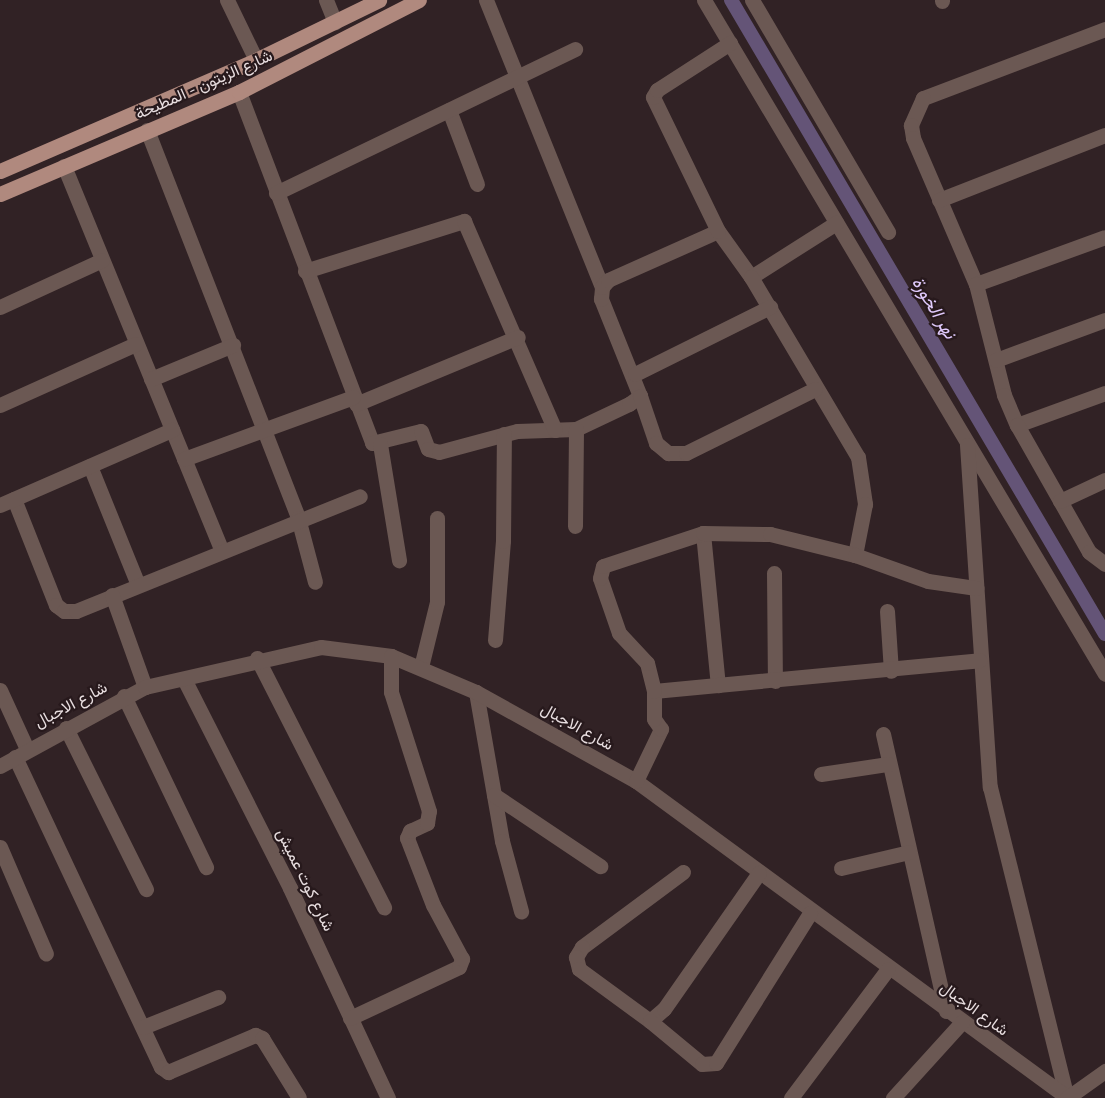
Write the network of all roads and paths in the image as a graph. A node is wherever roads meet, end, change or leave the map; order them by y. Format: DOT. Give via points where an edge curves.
graph roads {
  1 [pos="227,0"];
  2 [pos="326,0"];
  3 [pos="378,0"];
  4 [pos="419,0"];
  5 [pos="486,0"];
  6 [pos="704,0"];
  7 [pos="752,0"];
  8 [pos="335,22"];
  9 [pos="1105,29"];
  10 [pos="730,44"];
  11 [pos="575,49"];
  12 [pos="256,60"];
  13 [pos="519,77"];
  14 [pos="239,92"];
  15 [pos="449,110"];
  16 [pos="147,130"];
  17 [pos="1105,135"];
  18 [pos="64,166"];
  19 [pos="0,171"];
  20 [pos="477,184"];
  21 [pos="276,193"];
  22 [pos="0,194"];
  23 [pos="939,200"];
  24 [pos="836,223"];
  25 [pos="718,231"];
  26 [pos="888,232"];
  27 [pos="1105,237"];
  28 [pos="102,260"];
  29 [pos="306,270"];
  30 [pos="751,277"];
  31 [pos="976,285"];
  32 [pos="602,287"];
  33 [pos="0,307"];
  34 [pos="770,307"];
  35 [pos="1105,320"];
  36 [pos="518,337"];
  37 [pos="136,344"];
  38 [pos="232,345"];
  39 [pos="996,360"];
  40 [pos="635,374"];
  41 [pos="151,379"];
  42 [pos="815,389"];
  43 [pos="1105,393"];
  44 [pos="640,396"];
  45 [pos="354,400"];
  46 [pos="0,405"];
  47 [pos="1017,425"];
  48 [pos="265,429"];
  49 [pos="576,429"];
  50 [pos="172,430"];
  51 [pos="555,430"];
  52 [pos="504,434"];
  53 [pos="967,442"];
  54 [pos="380,444"];
  55 [pos="184,459"];
  56 [pos="90,466"];
  57 [pos="1105,480"];
  58 [pos="360,496"];
  59 [pos="1060,501"];
  60 [pos="7,502"];
  61 [pos="298,518"];
  62 [pos="438,518"];
  63 [pos="575,526"];
  64 [pos="703,533"];
  65 [pos="222,551"];
  66 [pos="855,555"];
  67 [pos="399,560"];
  68 [pos="1105,564"];
  69 [pos="774,573"];
  70 [pos="315,582"];
  71 [pos="138,585"];
  72 [pos="976,588"];
  73 [pos="112,595"];
  74 [pos="887,611"];
  75 [pos="495,640"];
  76 [pos="391,656"];
  77 [pos="257,658"];
  78 [pos="980,660"];
  79 [pos="421,667"];
  80 [pos="891,671"];
  81 [pos="1105,674"];
  82 [pos="184,679"];
  83 [pos="775,681"];
  84 [pos="718,685"];
  85 [pos="145,687"];
  86 [pos="0,690"];
  87 [pos="654,691"];
  88 [pos="476,692"];
  89 [pos="124,696"];
  90 [pos="66,728"];
  91 [pos="883,734"];
  92 [pos="21,753"];
  93 [pos="888,764"];
  94 [pos="0,766"];
  95 [pos="820,774"];
  96 [pos="636,781"];
  97 [pos="494,795"];
  98 [pos="0,847"];
  99 [pos="909,852"];
  100 [pos="600,866"];
  101 [pos="206,867"];
  102 [pos="841,868"];
  103 [pos="683,872"];
  104 [pos="759,873"];
  105 [pos="146,889"];
  106 [pos="384,907"];
  107 [pos="521,911"];
  108 [pos="810,913"];
  109 [pos="46,954"];
  110 [pos="888,969"];
  111 [pos="218,997"];
  112 [pos="946,1011"];
  113 [pos="350,1018"];
  114 [pos="650,1021"];
  115 [pos="962,1022"];
  116 [pos="142,1027"];
  117 [pos="1105,1071"];
  118 [pos="299,1098"];
  119 [pos="388,1098"];
  120 [pos="791,1098"];
  121 [pos="893,1098"];
  122 [pos="1067,1098"];
  1 -- 12 [label="street"];
  2 -- 8 [label="street"];
  3 -- 8 [label="main road, شارع الزيتون - المطيحة"];
  4 -- 14 [label="main road, شارع الزيتون - المطيحة"];
  5 -- 13 [label="street"];
  6 -- 10 [label="street"];
  7 -- 26 [label="street"];
  8 -- 12 [label="main road, شارع الزيتون - المطيحة"];
  9 -- 23 [label="street" via="923,98 915,111 913,138"];
  10 -- 24 [label="street"];
  10 -- 25 [label="street" via="657,90 653,97"];
  11 -- 13 [label="street"];
  12 -- 19 [label="main road, شارع الزيتون - المطيحة"];
  13 -- 15 [label="street"];
  13 -- 32 [label="street"];
  14 -- 16 [label="main road, شارع الزيتون - المطيحة"];
  14 -- 21 [label="street"];
  15 -- 20 [label="street"];
  15 -- 21 [label="street"];
  16 -- 18 [label="main road, شارع الزيتون - المطيحة"];
  16 -- 38 [label="street"];
  17 -- 23 [label="street"];
  18 -- 22 [label="main road, شارع الزيتون - المطيحة"];
  18 -- 28 [label="street"];
  21 -- 29 [label="street"];
  23 -- 31 [label="street"];
  24 -- 30 [label="street"];
  24 -- 53 [label="street"];
  25 -- 30 [label="street"];
  25 -- 32 [label="street" via="608,280"];
  27 -- 31 [label="street"];
  28 -- 33 [label="street"];
  28 -- 37 [label="street"];
  29 -- 36 [label="street" via="464,221"];
  29 -- 45 [label="street"];
  30 -- 34 [label="street"];
  31 -- 39 [label="street"];
  32 -- 40 [label="street" via="602,299"];
  34 -- 40 [label="street"];
  34 -- 42 [label="street"];
  35 -- 39 [label="street"];
  36 -- 45 [label="street"];
  36 -- 51 [label="street"];
  37 -- 41 [label="street"];
  37 -- 46 [label="street"];
  38 -- 41 [label="street"];
  38 -- 48 [label="street"];
  39 -- 47 [label="street"];
  40 -- 44 [label="street"];
  41 -- 50 [label="street"];
  42 -- 44 [label="street" via="686,453 668,453 656,442"];
  42 -- 66 [label="street" via="858,457 865,504"];
  43 -- 47 [label="street"];
  44 -- 49 [label="street"];
  45 -- 48 [label="street"];
  45 -- 54 [label="street" via="370,440"];
  47 -- 59 [label="street"];
  48 -- 55 [label="street"];
  48 -- 61 [label="street"];
  49 -- 51 [label="street"];
  49 -- 63 [label="street"];
  50 -- 55 [label="street"];
  50 -- 56 [label="street"];
  51 -- 52 [label="street"];
  52 -- 54 [label="street" via="439,452 428,449 421,431"];
  52 -- 75 [label="street" via="503,541"];
  53 -- 72 [label="street"];
  53 -- 81 [label="street"];
  54 -- 67 [label="street"];
  55 -- 65 [label="street"];
  56 -- 60 [label="street"];
  56 -- 71 [label="street"];
  57 -- 59 [label="street"];
  58 -- 61 [label="street"];
  59 -- 68 [label="street" via="1089,552"];
  60 -- 73 [label="street" via="56,604 64,611 76,611"];
  61 -- 65 [label="street"];
  61 -- 70 [label="street"];
  62 -- 79 [label="street" via="437,602"];
  64 -- 66 [label="street" via="770,534"];
  64 -- 84 [label="street"];
  64 -- 87 [label="street" via="624,555 601,568 619,633 645,658"];
  65 -- 71 [label="street"];
  66 -- 72 [label="street" via="928,581"];
  69 -- 83 [label="street"];
  71 -- 73 [label="street"];
  72 -- 78 [label="street"];
  73 -- 85 [label="street"];
  74 -- 80 [label="street"];
  76 -- 77 [label="street, شارع الاجبال" via="321,646"];
  76 -- 79 [label="street, شارع الاجبال"];
  76 -- 113 [label="street" via="391,692 429,811 427,822 410,831 407,838 433,904 462,959 459,967"];
  77 -- 82 [label="street, شارع الاجبال"];
  77 -- 106 [label="street"];
  78 -- 80 [label="street"];
  78 -- 122 [label="street" via="990,787"];
  79 -- 88 [label="street, شارع الاجبال"];
  80 -- 83 [label="street"];
  82 -- 85 [label="street, شارع الاجبال"];
  82 -- 113 [label="street, شارع كوت عميش"];
  83 -- 84 [label="street"];
  84 -- 87 [label="street" via="680,685"];
  85 -- 89 [label="street, شارع الاجبال"];
  86 -- 92 [label="street"];
  87 -- 96 [label="street" via="654,719 661,736"];
  88 -- 96 [label="street, شارع الاجبال"];
  88 -- 97 [label="street"];
  89 -- 90 [label="street, شارع الاجبال"];
  89 -- 101 [label="street"];
  90 -- 92 [label="street, شارع الاجبال"];
  90 -- 105 [label="street"];
  91 -- 93 [label="street"];
  92 -- 94 [label="street, شارع الاجبال"];
  92 -- 116 [label="street"];
  93 -- 95 [label="street"];
  93 -- 99 [label="street"];
  96 -- 104 [label="street, شارع الاجبال"];
  97 -- 100 [label="street"];
  97 -- 107 [label="street"];
  98 -- 109 [label="street"];
  99 -- 102 [label="street"];
  99 -- 112 [label="street"];
  103 -- 114 [label="street" via="582,947 576,957 579,969"];
  104 -- 108 [label="street, شارع الاجبال"];
  104 -- 114 [label="street" via="664,1009"];
  108 -- 110 [label="street, شارع الاجبال"];
  108 -- 114 [label="street" via="716,1063 702,1064"];
  110 -- 112 [label="street, شارع الاجبال"];
  110 -- 120 [label="street"];
  111 -- 116 [label="street"];
  112 -- 115 [label="street, شارع الاجبال"];
  113 -- 119 [label="street, شارع كوت عميش"];
  115 -- 121 [label="street"];
  115 -- 122 [label="street, شارع الاجبال"];
  116 -- 118 [label="street" via="168,1072 255,1035 262,1038"];
  117 -- 122 [label="street"];
}
